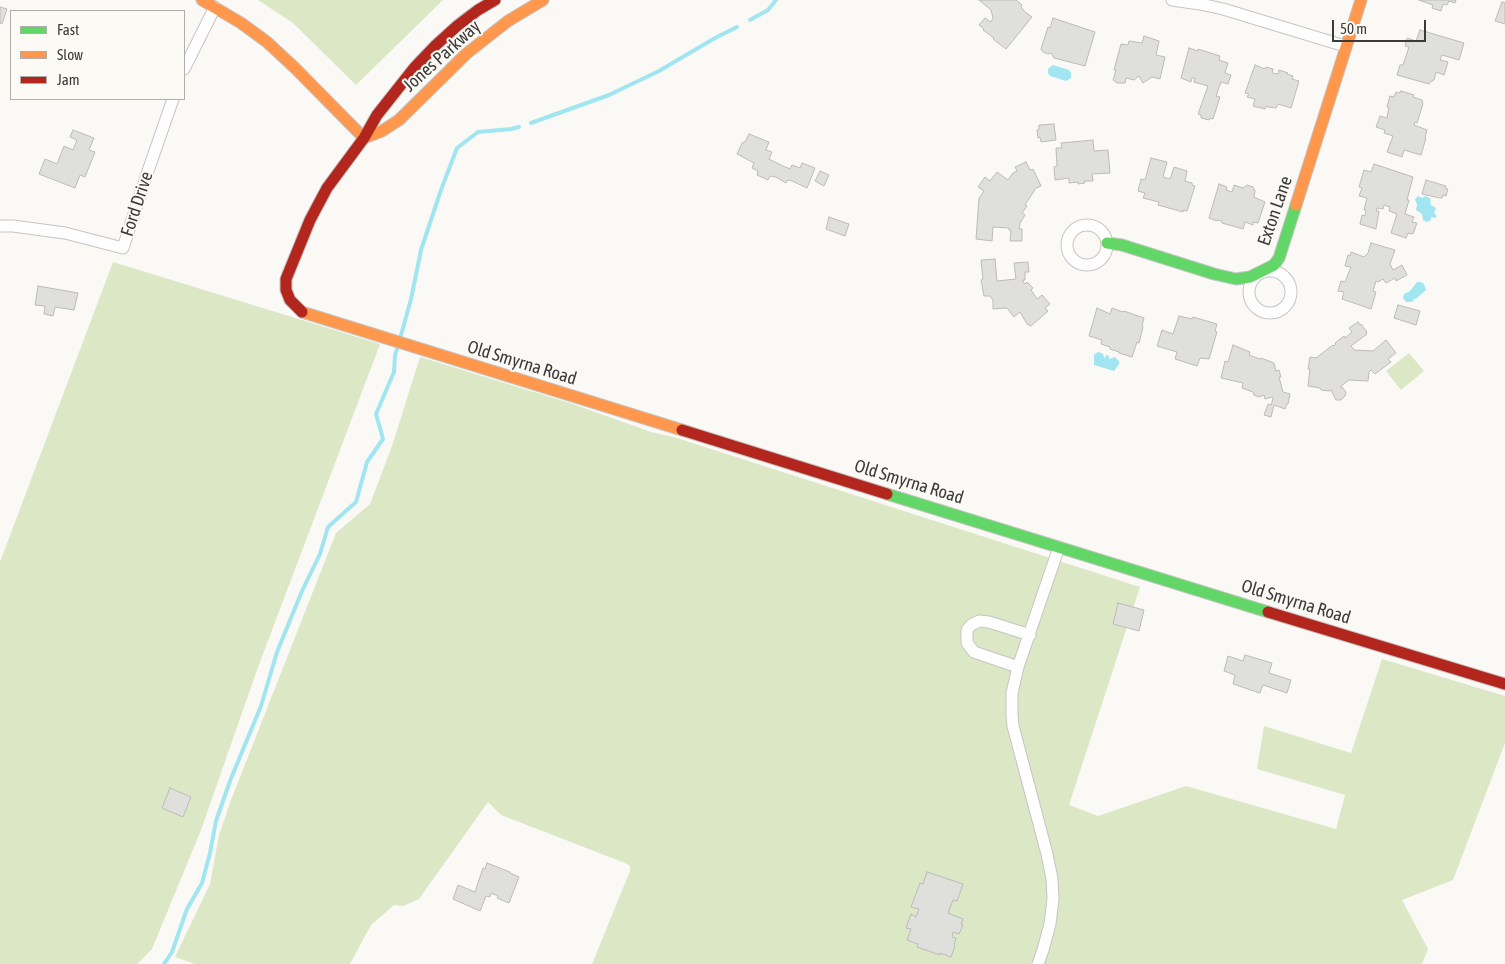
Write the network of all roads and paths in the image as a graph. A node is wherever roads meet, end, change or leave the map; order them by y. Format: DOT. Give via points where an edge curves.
graph roads {
  1 [pos="202,0"];
  2 [pos="495,0"];
  3 [pos="543,0"];
  4 [pos="1172,0"];
  5 [pos="1360,0"];
  6 [pos="214,7"];
  7 [pos="1345,46"];
  8 [pos="185,67"];
  9 [pos="173,100"];
  10 [pos="364,138"];
  11 [pos="0,226"];
  12 [pos="1107,243"];
  13 [pos="303,312"];
  14 [pos="1059,547"];
  15 [pos="1030,635"];
  16 [pos="1018,667"];
  17 [pos="1505,684"];
  18 [pos="1038,964"];
  1 -- 6 [label="street"];
  2 -- 10 [label="street, Jones Parkway" via="457,26 415,67 377,115"];
  3 -- 10 [label="street, Jones Parkway" via="508,21 466,54 400,120"];
  4 -- 7 [label="street" via="1223,9"];
  5 -- 7 [label="street, Exton Lane"];
  6 -- 8 [label="street"];
  6 -- 10 [label="street" via="267,42"];
  7 -- 12 [label="street, Exton Lane" via="1306,177 1274,265 1243,278 1229,278"];
  9 -- 11 [label="street, Ford Drive" via="123,248 65,232"];
  10 -- 13 [label="street, Jones Parkway" via="318,204 286,278 290,300"];
  13 -- 14 [label="street, Old Smyrna Road"];
  14 -- 15 [label="street"];
  14 -- 17 [label="street, Old Smyrna Road"];
  15 -- 16 [label="street"];
  15 -- 16 [label="street" via="984,621 973,623 967,630 967,643 974,652"];
  16 -- 18 [label="street" via="1012,693 1013,726 1052,879 1050,924"];
}
